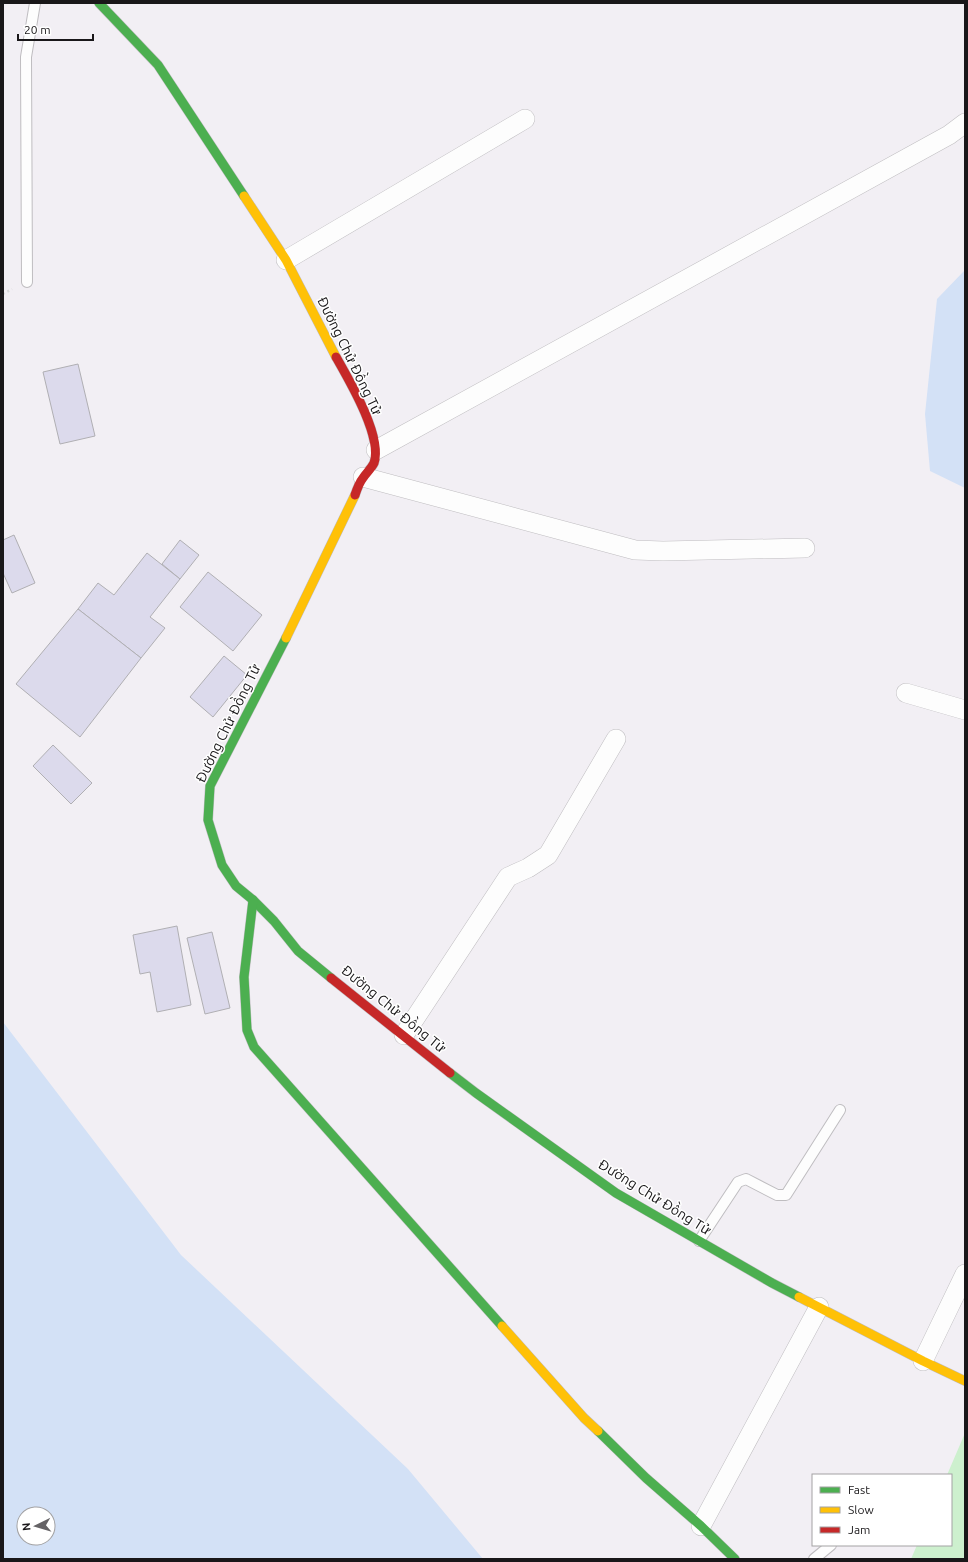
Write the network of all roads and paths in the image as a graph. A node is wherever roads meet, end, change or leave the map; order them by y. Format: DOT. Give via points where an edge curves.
graph roads {
  1 [pos="35,3"];
  2 [pos="99,3"];
  3 [pos="525,119"];
  4 [pos="965,123"];
  5 [pos="286,260"];
  6 [pos="27,282"];
  7 [pos="376,450"];
  8 [pos="363,477"];
  9 [pos="805,548"];
  10 [pos="906,693"];
  11 [pos="965,710"];
  12 [pos="616,739"];
  13 [pos="253,900"];
  14 [pos="404,1035"];
  15 [pos="840,1110"];
  16 [pos="699,1241"];
  17 [pos="965,1274"];
  18 [pos="819,1307"];
  19 [pos="923,1361"];
  20 [pos="965,1381"];
  21 [pos="701,1526"];
  22 [pos="829,1546"];
  23 [pos="735,1559"];
  24 [pos="814,1559"];
  1 -- 6 [label="lane" via="26,57"];
  2 -- 5 [label="street, Đường Chử Đồng Tử" via="158,65"];
  3 -- 5 [label="street"];
  4 -- 7 [label="street" via="949,135"];
  5 -- 7 [label="street, Đường Chử Đồng Tử" via="362,406"];
  7 -- 8 [label="street, Đường Chử Đồng Tử" via="374,463"];
  8 -- 9 [label="street" via="635,550"];
  8 -- 13 [label="street, Đường Chử Đồng Tử" via="297,616 210,786 208,820 222,865 236,886"];
  10 -- 11 [label="street"];
  12 -- 14 [label="street" via="548,855 508,877"];
  13 -- 14 [label="street, Đường Chử Đồng Tử" via="298,951"];
  13 -- 21 [label="street" via="244,977 247,1030 254,1047 584,1418 646,1478"];
  14 -- 16 [label="street, Đường Chử Đồng Tử" via="476,1093 616,1193"];
  15 -- 16 [label="lane" via="786,1195 777,1195 746,1179 741,1180"];
  16 -- 18 [label="street, Đường Chử Đồng Tử"];
  17 -- 19 [label="street"];
  18 -- 19 [label="street, Đường Chử Đồng Tử"];
  18 -- 21 [label="street"];
  19 -- 20 [label="street, Đường Chử Đồng Tử"];
  21 -- 23 [label="street"];
  22 -- 24 [label="lane"];
}
